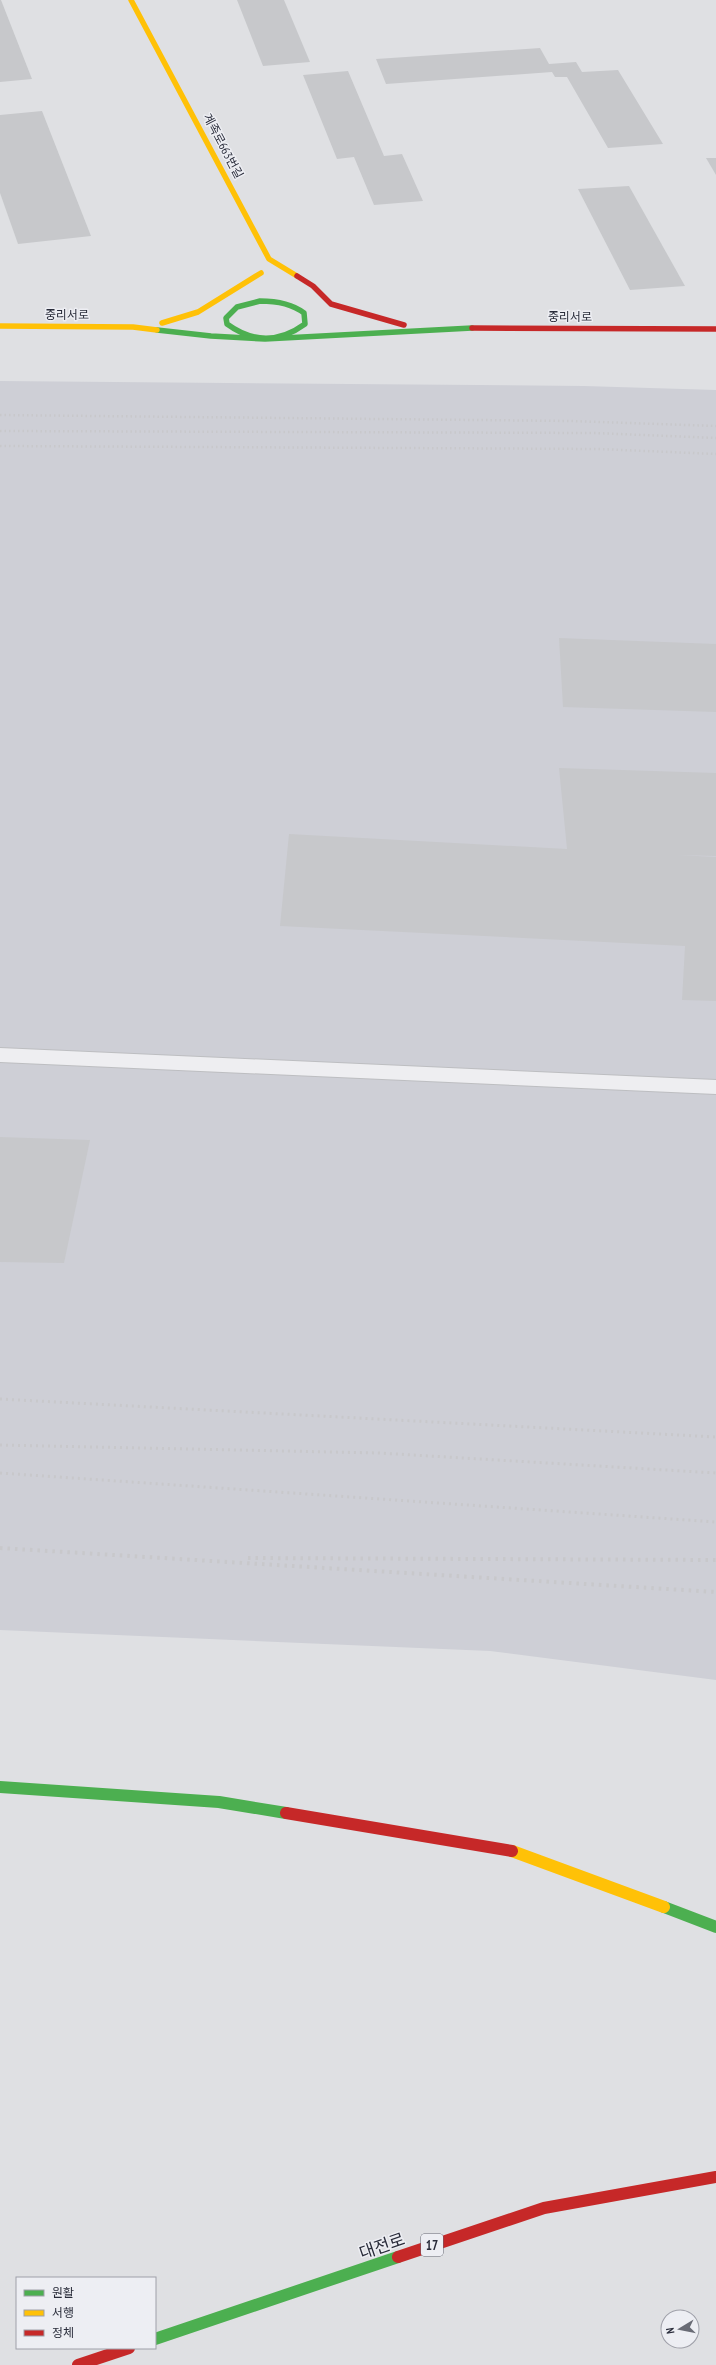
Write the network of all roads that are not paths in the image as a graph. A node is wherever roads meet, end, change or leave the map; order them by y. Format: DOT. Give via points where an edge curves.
graph roads {
  1 [pos="131,0"];
  2 [pos="269,259"];
  3 [pos="285,270"];
  4 [pos="261,273"];
  5 [pos="292,283"];
  6 [pos="296,295"];
  7 [pos="248,303"];
  8 [pos="295,306"];
  9 [pos="230,312"];
  10 [pos="304,314"];
  11 [pos="218,315"];
  12 [pos="316,316"];
  13 [pos="207,318"];
  14 [pos="353,320"];
  15 [pos="387,321"];
  16 [pos="162,323"];
  17 [pos="0,326"];
  18 [pos="133,327"];
  19 [pos="424,328"];
  20 [pos="716,329"];
  21 [pos="265,339"];
  22 [pos="0,1055"];
  23 [pos="716,1087"];
  24 [pos="0,1787"];
  25 [pos="716,1927"];
  26 [pos="716,2177"];
  27 [pos="156,2339"];
  28 [pos="126,2349"];
  29 [pos="78,2365"];
  1 -- 2 [label="main road, 계족로663번길"];
  2 -- 3 [label="main road"];
  2 -- 4 [label="main road"];
  3 -- 5 [label="main road"];
  3 -- 15 [label="main road" via="313,286 331,304"];
  4 -- 7 [label="main road" via="258,290"];
  4 -- 16 [label="main road" via="198,312"];
  6 -- 8 [label="main road"];
  7 -- 8 [label="main road" via="273,301"];
  7 -- 9 [label="main road"];
  8 -- 10 [label="main road"];
  9 -- 11 [label="main road"];
  9 -- 21 [label="main road" via="226,318 232,330 252,338"];
  10 -- 12 [label="main road"];
  10 -- 21 [label="main road" via="305,324 300,330 279,338"];
  13 -- 16 [label="main road"];
  14 -- 15 [label="main road"];
  15 -- 19 [label="main road"];
  16 -- 18 [label="main road"];
  17 -- 18 [label="main road, 중리서로"];
  18 -- 21 [label="main road" via="184,334"];
  19 -- 20 [label="main road, 중리서로"];
  19 -- 21 [label="main road"];
  22 -- 23 [label="lane"];
  24 -- 25 [label="main road" via="219,1802 515,1851"];
  26 -- 27 [label="main road, 대전로 / 17" via="544,2208"];
  28 -- 29 [label="main road"];
}
